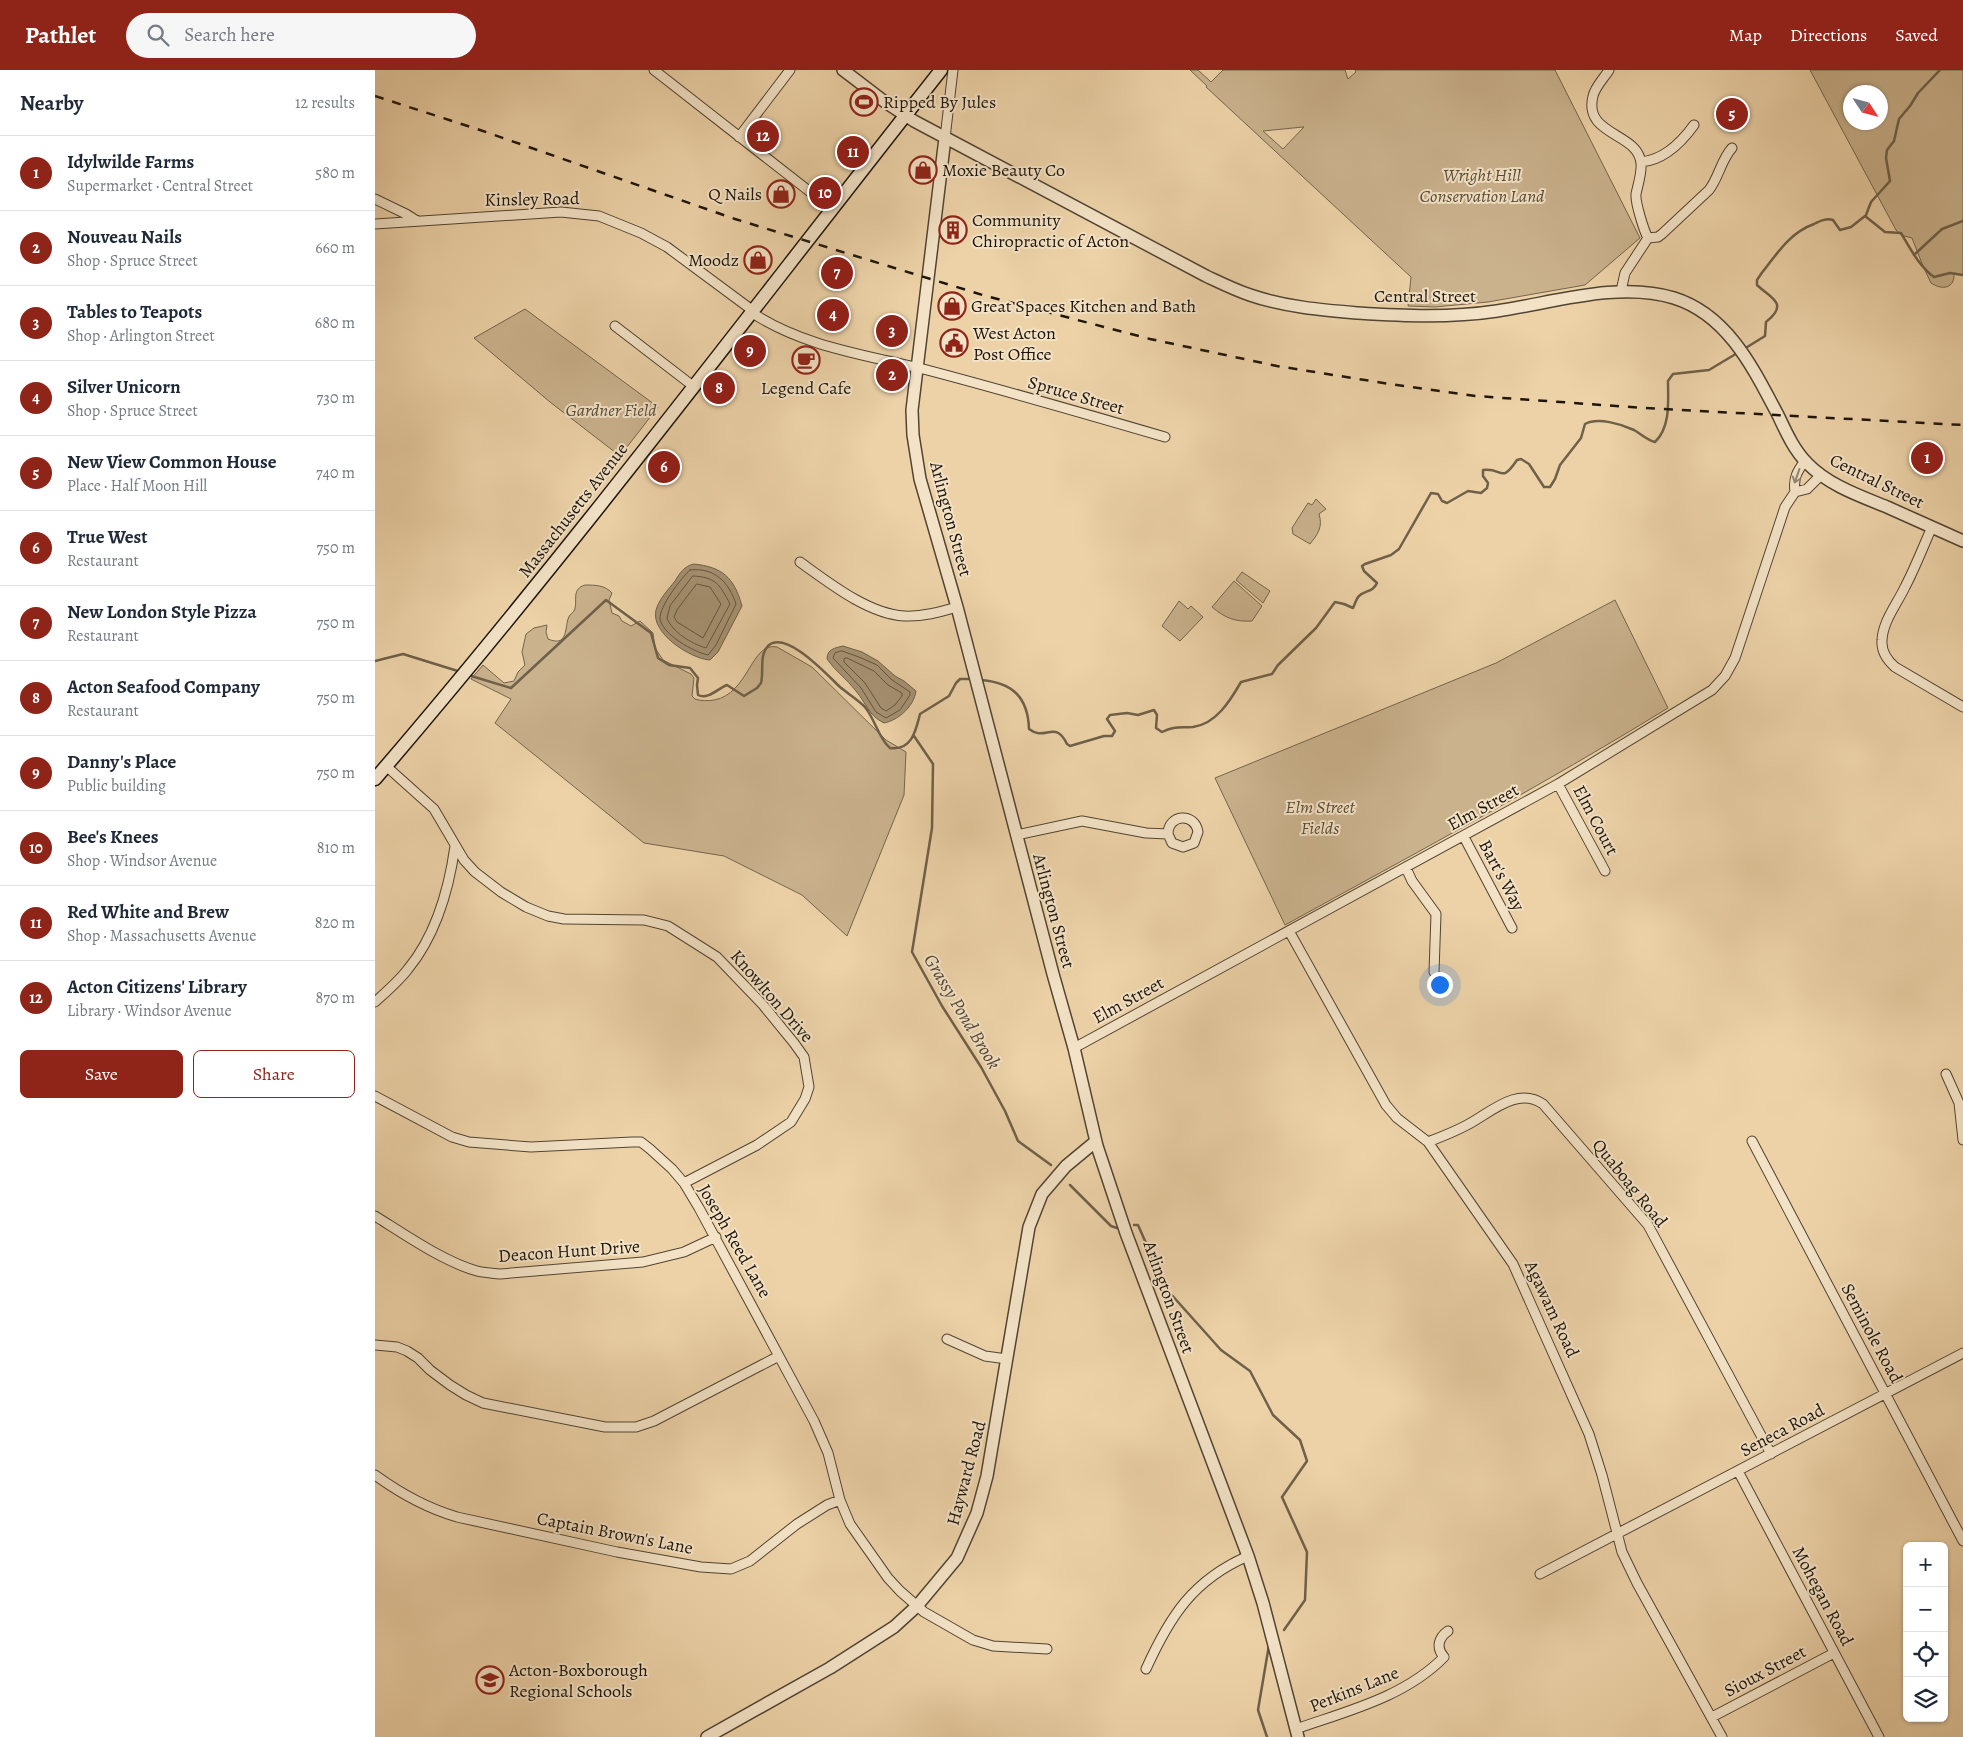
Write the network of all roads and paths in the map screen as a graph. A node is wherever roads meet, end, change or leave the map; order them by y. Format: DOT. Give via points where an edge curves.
graph roads {
  1 [pos="654,70"];
  2 [pos="790,70"];
  3 [pos="843,70"];
  4 [pos="941,70"];
  5 [pos="953,70"];
  6 [pos="1609,70"];
  7 [pos="905,116"];
  8 [pos="1694,125"];
  9 [pos="739,136"];
  10 [pos="945,138"];
  11 [pos="1732,148"];
  12 [pos="1641,162"];
  13 [pos="375,200"];
  14 [pos="832,209"];
  15 [pos="417,222"];
  16 [pos="375,224"];
  17 [pos="1648,238"];
  18 [pos="1621,291"];
  19 [pos="752,311"];
  20 [pos="615,326"];
  21 [pos="916,367"];
  22 [pos="693,386"];
  23 [pos="1165,436"];
  24 [pos="1805,461"];
  25 [pos="1821,475"];
  26 [pos="1795,492"];
  27 [pos="1932,527"];
  28 [pos="1963,541"];
  29 [pos="800,562"];
  30 [pos="957,607"];
  31 [pos="1963,707"];
  32 [pos="386,766"];
  33 [pos="375,780"];
  34 [pos="1558,784"];
  35 [pos="1168,834"];
  36 [pos="1017,835"];
  37 [pos="1463,837"];
  38 [pos="455,846"];
  39 [pos="1406,868"];
  40 [pos="1605,871"];
  41 [pos="1512,928"];
  42 [pos="1289,930"];
  43 [pos="1434,972"];
  44 [pos="375,1002"];
  45 [pos="1075,1048"];
  46 [pos="1946,1074"];
  47 [pos="375,1096"];
  48 [pos="1963,1140"];
  49 [pos="1751,1141"];
  50 [pos="1095,1142"];
  51 [pos="1428,1142"];
  52 [pos="684,1184"];
  53 [pos="375,1216"];
  54 [pos="716,1237"];
  55 [pos="947,1339"];
  56 [pos="375,1345"];
  57 [pos="1963,1353"];
  58 [pos="779,1356"];
  59 [pos="1007,1359"];
  60 [pos="1885,1394"];
  61 [pos="1771,1454"];
  62 [pos="1738,1471"];
  63 [pos="375,1475"];
  64 [pos="840,1500"];
  65 [pos="1616,1535"];
  66 [pos="1963,1541"];
  67 [pos="1248,1556"];
  68 [pos="1540,1574"];
  69 [pos="917,1606"];
  70 [pos="1448,1631"];
  71 [pos="1047,1649"];
  72 [pos="1834,1653"];
  73 [pos="1146,1669"];
  74 [pos="1712,1717"];
  75 [pos="1297,1733"];
  76 [pos="707,1737"];
  77 [pos="1722,1737"];
  78 [pos="1879,1737"];
  1 -- 9 [label="street"];
  2 -- 9 [label="street"];
  3 -- 7 [label="street, Central Street"];
  4 -- 7 [label="main road, Massachusetts Avenue"];
  5 -- 10 [label="street, Arlington Street"];
  6 -- 12 [label="street" via="1592,97 1594,115 1602,127 1631,144"];
  7 -- 10 [label="street, Central Street"];
  7 -- 14 [label="main road, Massachusetts Avenue"];
  8 -- 12 [label="street" via="1675,147 1659,158"];
  9 -- 14 [label="street"];
  10 -- 18 [label="street, Central Street" via="1220,283 1273,302 1341,312 1446,317"];
  10 -- 21 [label="street, Arlington Street"];
  11 -- 17 [label="street" via="1709,190 1662,234"];
  12 -- 17 [label="street" via="1636,201"];
  13 -- 15 [label="street"];
  14 -- 19 [label="main road, Massachusetts Avenue"];
  15 -- 16 [label="street, Kinsley Road"];
  15 -- 19 [label="street, Kinsley Road" via="561,212 599,216 667,247"];
  17 -- 18 [label="street" via="1625,273"];
  18 -- 24 [label="street, Central Street" via="1659,294 1686,302 1713,318 1736,343"];
  19 -- 21 [label="street, Spruce Street" via="780,330 815,343"];
  19 -- 22 [label="main road, Massachusetts Avenue"];
  20 -- 22 [label="street"];
  21 -- 23 [label="street, Spruce Street"];
  21 -- 30 [label="street, Arlington Street" via="912,410 920,479"];
  22 -- 32 [label="main road, Massachusetts Avenue" via="469,668"];
  24 -- 25 [label="street, Central Street"];
  24 -- 26 [label="street, Elm Street, one-way" via="1798,469"];
  25 -- 26 [label="street" via="1807,490"];
  25 -- 27 [label="street, Central Street"];
  26 -- 34 [label="street, Elm Street" via="1785,507 1738,651 1722,681 1697,701"];
  27 -- 28 [label="street, Central Street"];
  27 -- 31 [label="street" via="1885,626 1883,651 1895,667"];
  29 -- 30 [label="street" via="881,612 920,616"];
  30 -- 36 [label="street, Arlington Street"];
  32 -- 33 [label="main road, Massachusetts Avenue"];
  32 -- 38 [label="street, Knowlton Drive" via="433,809"];
  34 -- 37 [label="street, Elm Street"];
  34 -- 40 [label="street, Elm Court"];
  35 -- 36 [label="street" via="1082,821"];
  36 -- 45 [label="street, Arlington Street"];
  37 -- 39 [label="street, Elm Street"];
  37 -- 41 [label="street, Bart's Way"];
  38 -- 44 [label="street" via="431,934 407,970"];
  38 -- 52 [label="street, Knowlton Drive" via="464,860 488,883 526,907 548,916 644,920 676,931 717,957 763,1005 804,1057 809,1088 791,1122 757,1145"];
  39 -- 42 [label="street, Elm Street"];
  39 -- 43 [label="street" via="1436,914"];
  42 -- 45 [label="street, Elm Street"];
  42 -- 51 [label="street, Agawam Road" via="1386,1105"];
  45 -- 50 [label="street, Arlington Street"];
  46 -- 48 [label="street" via="1959,1103"];
  47 -- 52 [label="street, Joseph Reed Lane" via="452,1137 469,1142 531,1146 641,1142"];
  49 -- 60 [label="street, Seminole Road"];
  50 -- 59 [label="street, Hayward Road" via="1066,1166 1042,1194 1025,1244"];
  50 -- 67 [label="street, Arlington Street"];
  51 -- 61 [label="street, Quaboag Road" via="1467,1125 1510,1100 1527,1098 1543,1104 1647,1225"];
  51 -- 65 [label="street, Agawam Road" via="1507,1253 1519,1276 1589,1434"];
  52 -- 54 [label="street, Joseph Reed Lane"];
  53 -- 54 [label="street, Deacon Hunt Drive" via="452,1261 477,1271 500,1274 643,1262 684,1252"];
  54 -- 58 [label="street, Joseph Reed Lane"];
  55 -- 59 [label="street" via="985,1356"];
  56 -- 58 [label="street" via="407,1351 466,1396 483,1403 618,1428 654,1421"];
  57 -- 60 [label="street, Seneca Road"];
  58 -- 64 [label="street, Joseph Reed Lane" via="828,1453"];
  59 -- 69 [label="street, Hayward Road" via="990,1462 977,1513 957,1558"];
  60 -- 61 [label="street, Seneca Road"];
  60 -- 66 [label="street, Seminole Road"];
  61 -- 62 [label="street, Seneca Road"];
  62 -- 65 [label="street, Seneca Road"];
  62 -- 72 [label="street, Mohegan Road"];
  63 -- 64 [label="street, Captain Brown's Lane" via="416,1502 457,1517 617,1552 731,1569 750,1561 797,1524"];
  64 -- 69 [label="street, Joseph Reed Lane" via="867,1551 888,1578"];
  65 -- 68 [label="street, Seneca Road"];
  65 -- 74 [label="street, Agawam Road" via="1637,1583"];
  67 -- 73 [label="street" via="1221,1568 1189,1596 1169,1622"];
  67 -- 75 [label="street, Arlington Street"];
  69 -- 71 [label="street, Joseph Reed Lane" via="973,1640 993,1646"];
  69 -- 76 [label="street, Hayward Road" via="894,1627 830,1668"];
  70 -- 75 [label="street, Perkins Lane" via="1439,1641 1444,1657 1411,1684"];
  72 -- 74 [label="street, Sioux Street"];
  72 -- 78 [label="street, Mohegan Road"];
  74 -- 77 [label="street, Agawam Road"];
}
